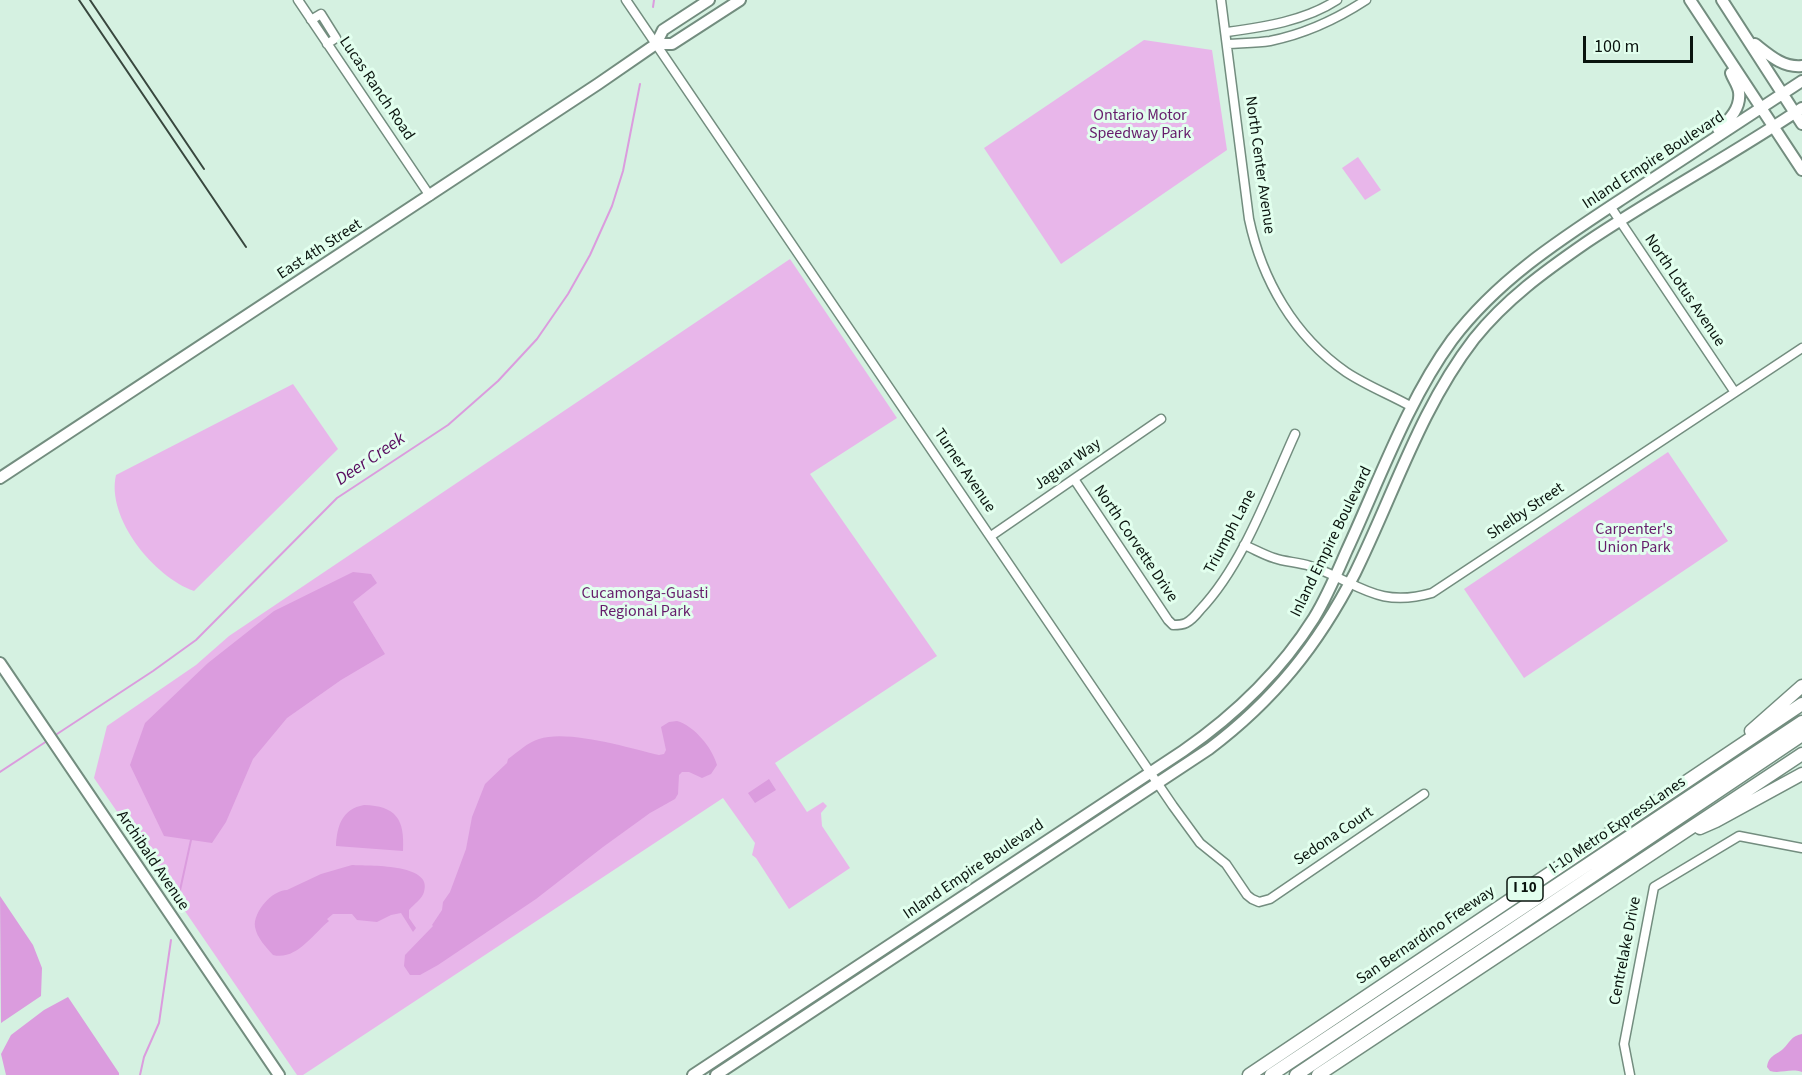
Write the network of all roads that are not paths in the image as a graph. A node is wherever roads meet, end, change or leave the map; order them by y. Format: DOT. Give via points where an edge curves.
graph roads {
  1 [pos="298,0"];
  2 [pos="626,0"];
  3 [pos="708,0"];
  4 [pos="740,0"];
  5 [pos="1221,0"];
  6 [pos="1338,0"];
  7 [pos="1366,0"];
  8 [pos="1690,0"];
  9 [pos="1722,0"];
  10 [pos="1227,32"];
  11 [pos="1747,38"];
  12 [pos="656,44"];
  13 [pos="1228,44"];
  14 [pos="1728,58"];
  15 [pos="1802,66"];
  16 [pos="1802,81"];
  17 [pos="1783,94"];
  18 [pos="1761,108"];
  19 [pos="1798,110"];
  20 [pos="1802,124"];
  21 [pos="1773,127"];
  22 [pos="1683,158"];
  23 [pos="1802,171"];
  24 [pos="430,196"];
  25 [pos="1610,206"];
  26 [pos="1619,220"];
  27 [pos="1802,348"];
  28 [pos="1734,391"];
  29 [pos="1413,406"];
  30 [pos="1426,414"];
  31 [pos="1161,419"];
  32 [pos="1295,434"];
  33 [pos="0,478"];
  34 [pos="1074,479"];
  35 [pos="991,536"];
  36 [pos="1244,545"];
  37 [pos="1335,577"];
  38 [pos="1349,583"];
  39 [pos="1173,625"];
  40 [pos="0,663"];
  41 [pos="1802,686"];
  42 [pos="1802,704"];
  43 [pos="1802,722"];
  44 [pos="1802,735"];
  45 [pos="1802,754"];
  46 [pos="1715,762"];
  47 [pos="1150,772"];
  48 [pos="1802,774"];
  49 [pos="1158,783"];
  50 [pos="1424,794"];
  51 [pos="1677,837"];
  52 [pos="1802,848"];
  53 [pos="1260,902"];
  54 [pos="279,1075"];
  55 [pos="693,1075"];
  56 [pos="716,1075"];
  57 [pos="1249,1075"];
  58 [pos="1271,1075"];
  59 [pos="1296,1075"];
  60 [pos="1318,1075"];
  61 [pos="1630,1075"];
  1 -- 24 [label="street, Lucas Ranch Road"];
  2 -- 12 [label="street, Turner Avenue"];
  3 -- 12 [label="main road" via="663,30"];
  4 -- 12 [label="main road" via="672,44"];
  5 -- 10 [label="street, North Center Avenue"];
  6 -- 10 [label="street" via="1286,22"];
  7 -- 13 [label="street" via="1298,33 1269,41"];
  8 -- 14 [label="main road"];
  9 -- 11 [label="main road"];
  10 -- 13 [label="street, North Center Avenue"];
  11 -- 15 [label="main road" via="1781,63"];
  11 -- 17 [label="main road"];
  12 -- 24 [label="main road, East 4th Street"];
  12 -- 35 [label="street, Turner Avenue"];
  13 -- 29 [label="street, North Center Avenue" via="1250,219 1256,245 1278,298 1321,352 1347,372"];
  14 -- 18 [label="main road"];
  14 -- 22 [label="main road" via="1739,90 1735,111"];
  16 -- 17 [label="main road, Inland Empire Boulevard"];
  17 -- 18 [label="main road, Inland Empire Boulevard"];
  17 -- 19 [label="main road"];
  18 -- 21 [label="main road"];
  18 -- 22 [label="main road, Inland Empire Boulevard"];
  19 -- 20 [label="main road"];
  19 -- 21 [label="main road, Inland Empire Boulevard"];
  21 -- 23 [label="main road"];
  21 -- 26 [label="main road, Inland Empire Boulevard"];
  22 -- 25 [label="main road, Inland Empire Boulevard"];
  24 -- 33 [label="main road, East 4th Street"];
  25 -- 26 [label="street, North Lotus Avenue"];
  25 -- 29 [label="main road, Inland Empire Boulevard" via="1521,268 1486,301 1445,350"];
  26 -- 28 [label="street, North Lotus Avenue"];
  26 -- 30 [label="main road, Inland Empire Boulevard" via="1504,306 1454,367"];
  27 -- 28 [label="street, Shelby Street"];
  28 -- 38 [label="street, Shelby Street" via="1432,593 1388,598"];
  29 -- 30 [label="main road"];
  29 -- 37 [label="main road, Inland Empire Boulevard"];
  30 -- 38 [label="main road, Inland Empire Boulevard"];
  31 -- 34 [label="street, Jaguar Way"];
  32 -- 36 [label="street, Triumph Lane"];
  34 -- 35 [label="street, Jaguar Way"];
  34 -- 39 [label="street, North Corvette Drive"];
  35 -- 47 [label="street, Turner Avenue"];
  36 -- 37 [label="street, Shelby Street"];
  36 -- 39 [label="street, Triumph Lane" via="1210,599 1190,620"];
  37 -- 38 [label="street, Shelby Street"];
  37 -- 47 [label="main road, Inland Empire Boulevard" via="1292,651 1266,681 1223,721"];
  38 -- 49 [label="main road, Inland Empire Boulevard" via="1322,632 1279,687 1223,738"];
  40 -- 54 [label="main road, Archibald Avenue"];
  41 -- 46 [label="highway"];
  42 -- 46 [label="highway, San Bernardino Freeway / I 10"];
  43 -- 58 [label="highway, I-10 Metro ExpressLanes"];
  44 -- 59 [label="highway, I-10 Metro ExpressLanes"];
  45 -- 51 [label="highway, I 10"];
  46 -- 57 [label="highway, San Bernardino Freeway / I 10"];
  47 -- 49 [label="street, Turner Avenue"];
  47 -- 55 [label="main road, Inland Empire Boulevard"];
  48 -- 51 [label="highway" via="1716,821"];
  49 -- 53 [label="street, Turner Avenue" via="1200,843 1226,864 1247,895"];
  49 -- 56 [label="main road, Inland Empire Boulevard"];
  50 -- 53 [label="street, Sedona Court"];
  51 -- 60 [label="highway, I 10"];
  52 -- 61 [label="street, Centrelake Drive" via="1738,836 1654,887 1623,1044"];
}
